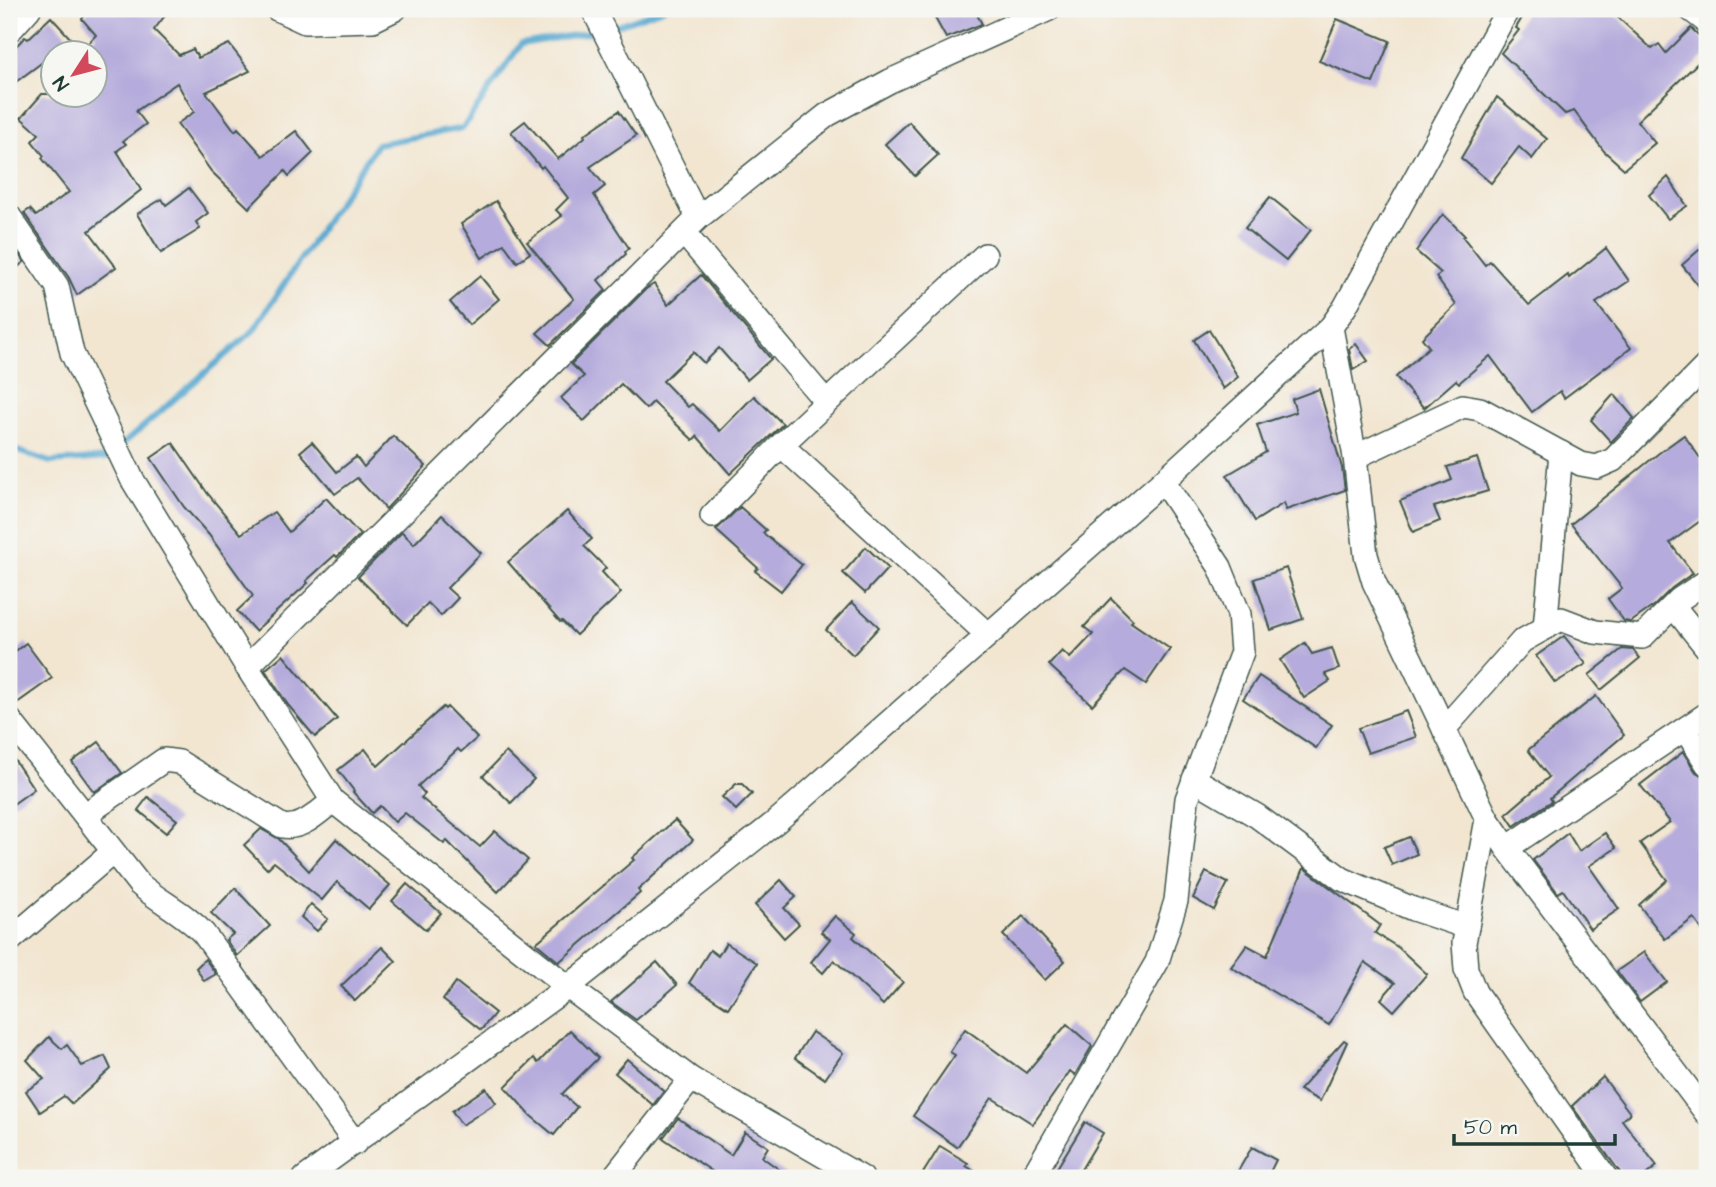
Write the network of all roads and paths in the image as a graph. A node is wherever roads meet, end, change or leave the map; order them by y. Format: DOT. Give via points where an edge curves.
graph roads {
  1 [pos="29,9"];
  2 [pos="277,9"];
  3 [pos="396,9"];
  4 [pos="593,9"];
  5 [pos="1049,9"];
  6 [pos="1508,9"];
  7 [pos="1690,9"];
  8 [pos="1707,23"];
  9 [pos="9,29"];
  10 [pos="9,216"];
  11 [pos="691,225"];
  12 [pos="985,255"];
  13 [pos="1331,327"];
  14 [pos="1707,365"];
  15 [pos="826,402"];
  16 [pos="781,445"];
  17 [pos="1561,453"];
  18 [pos="1355,457"];
  19 [pos="1163,481"];
  20 [pos="712,516"];
  21 [pos="1707,581"];
  22 [pos="1674,607"];
  23 [pos="1545,628"];
  24 [pos="988,635"];
  25 [pos="1707,648"];
  26 [pos="247,667"];
  27 [pos="1707,714"];
  28 [pos="9,719"];
  29 [pos="1444,729"];
  30 [pos="1685,729"];
  31 [pos="1707,764"];
  32 [pos="1194,779"];
  33 [pos="333,801"];
  34 [pos="85,815"];
  35 [pos="1487,819"];
  36 [pos="1507,848"];
  37 [pos="113,852"];
  38 [pos="1467,926"];
  39 [pos="9,941"];
  40 [pos="568,987"];
  41 [pos="691,1079"];
  42 [pos="1707,1114"];
  43 [pos="355,1143"];
  44 [pos="305,1178"];
  45 [pos="613,1178"];
  46 [pos="862,1178"];
  47 [pos="1032,1178"];
  48 [pos="1606,1178"];
  1 -- 9 [label="street"];
  2 -- 3 [label="street" via="304,22 373,20"];
  4 -- 11 [label="street" via="625,71"];
  5 -- 11 [label="street" via="890,81 827,115"];
  6 -- 13 [label="street"];
  7 -- 8 [label="street"];
  10 -- 26 [label="street" via="57,286 72,353 132,479"];
  11 -- 15 [label="street"];
  11 -- 26 [label="street"];
  12 -- 15 [label="street"];
  13 -- 18 [label="street"];
  13 -- 19 [label="street"];
  14 -- 17 [label="street" via="1613,460 1597,467"];
  15 -- 16 [label="street"];
  16 -- 20 [label="street"];
  16 -- 24 [label="street"];
  17 -- 18 [label="street" via="1480,410 1463,406"];
  17 -- 23 [label="street"];
  18 -- 29 [label="street" via="1366,555 1374,582"];
  19 -- 24 [label="street"];
  19 -- 32 [label="street" via="1220,567 1238,614 1241,652"];
  21 -- 22 [label="street"];
  22 -- 23 [label="street" via="1642,638 1595,632 1561,619"];
  22 -- 25 [label="street"];
  23 -- 29 [label="street" via="1522,641"];
  24 -- 40 [label="street" via="777,821"];
  26 -- 33 [label="street"];
  27 -- 30 [label="street"];
  28 -- 34 [label="street"];
  29 -- 35 [label="street"];
  30 -- 31 [label="street"];
  30 -- 36 [label="street"];
  32 -- 38 [label="street" via="1257,816 1342,879"];
  32 -- 47 [label="street" via="1187,799 1176,901 1157,962"];
  33 -- 34 [label="street" via="301,825 282,826 178,762 164,760"];
  33 -- 40 [label="street"];
  34 -- 37 [label="street"];
  35 -- 36 [label="street"];
  35 -- 38 [label="street"];
  36 -- 42 [label="street"];
  37 -- 39 [label="street"];
  37 -- 43 [label="street" via="146,890 204,934"];
  38 -- 48 [label="street" via="1466,969 1475,992"];
  40 -- 41 [label="street"];
  40 -- 43 [label="street"];
  41 -- 45 [label="street"];
  41 -- 46 [label="street"];
  43 -- 44 [label="street"];
}
